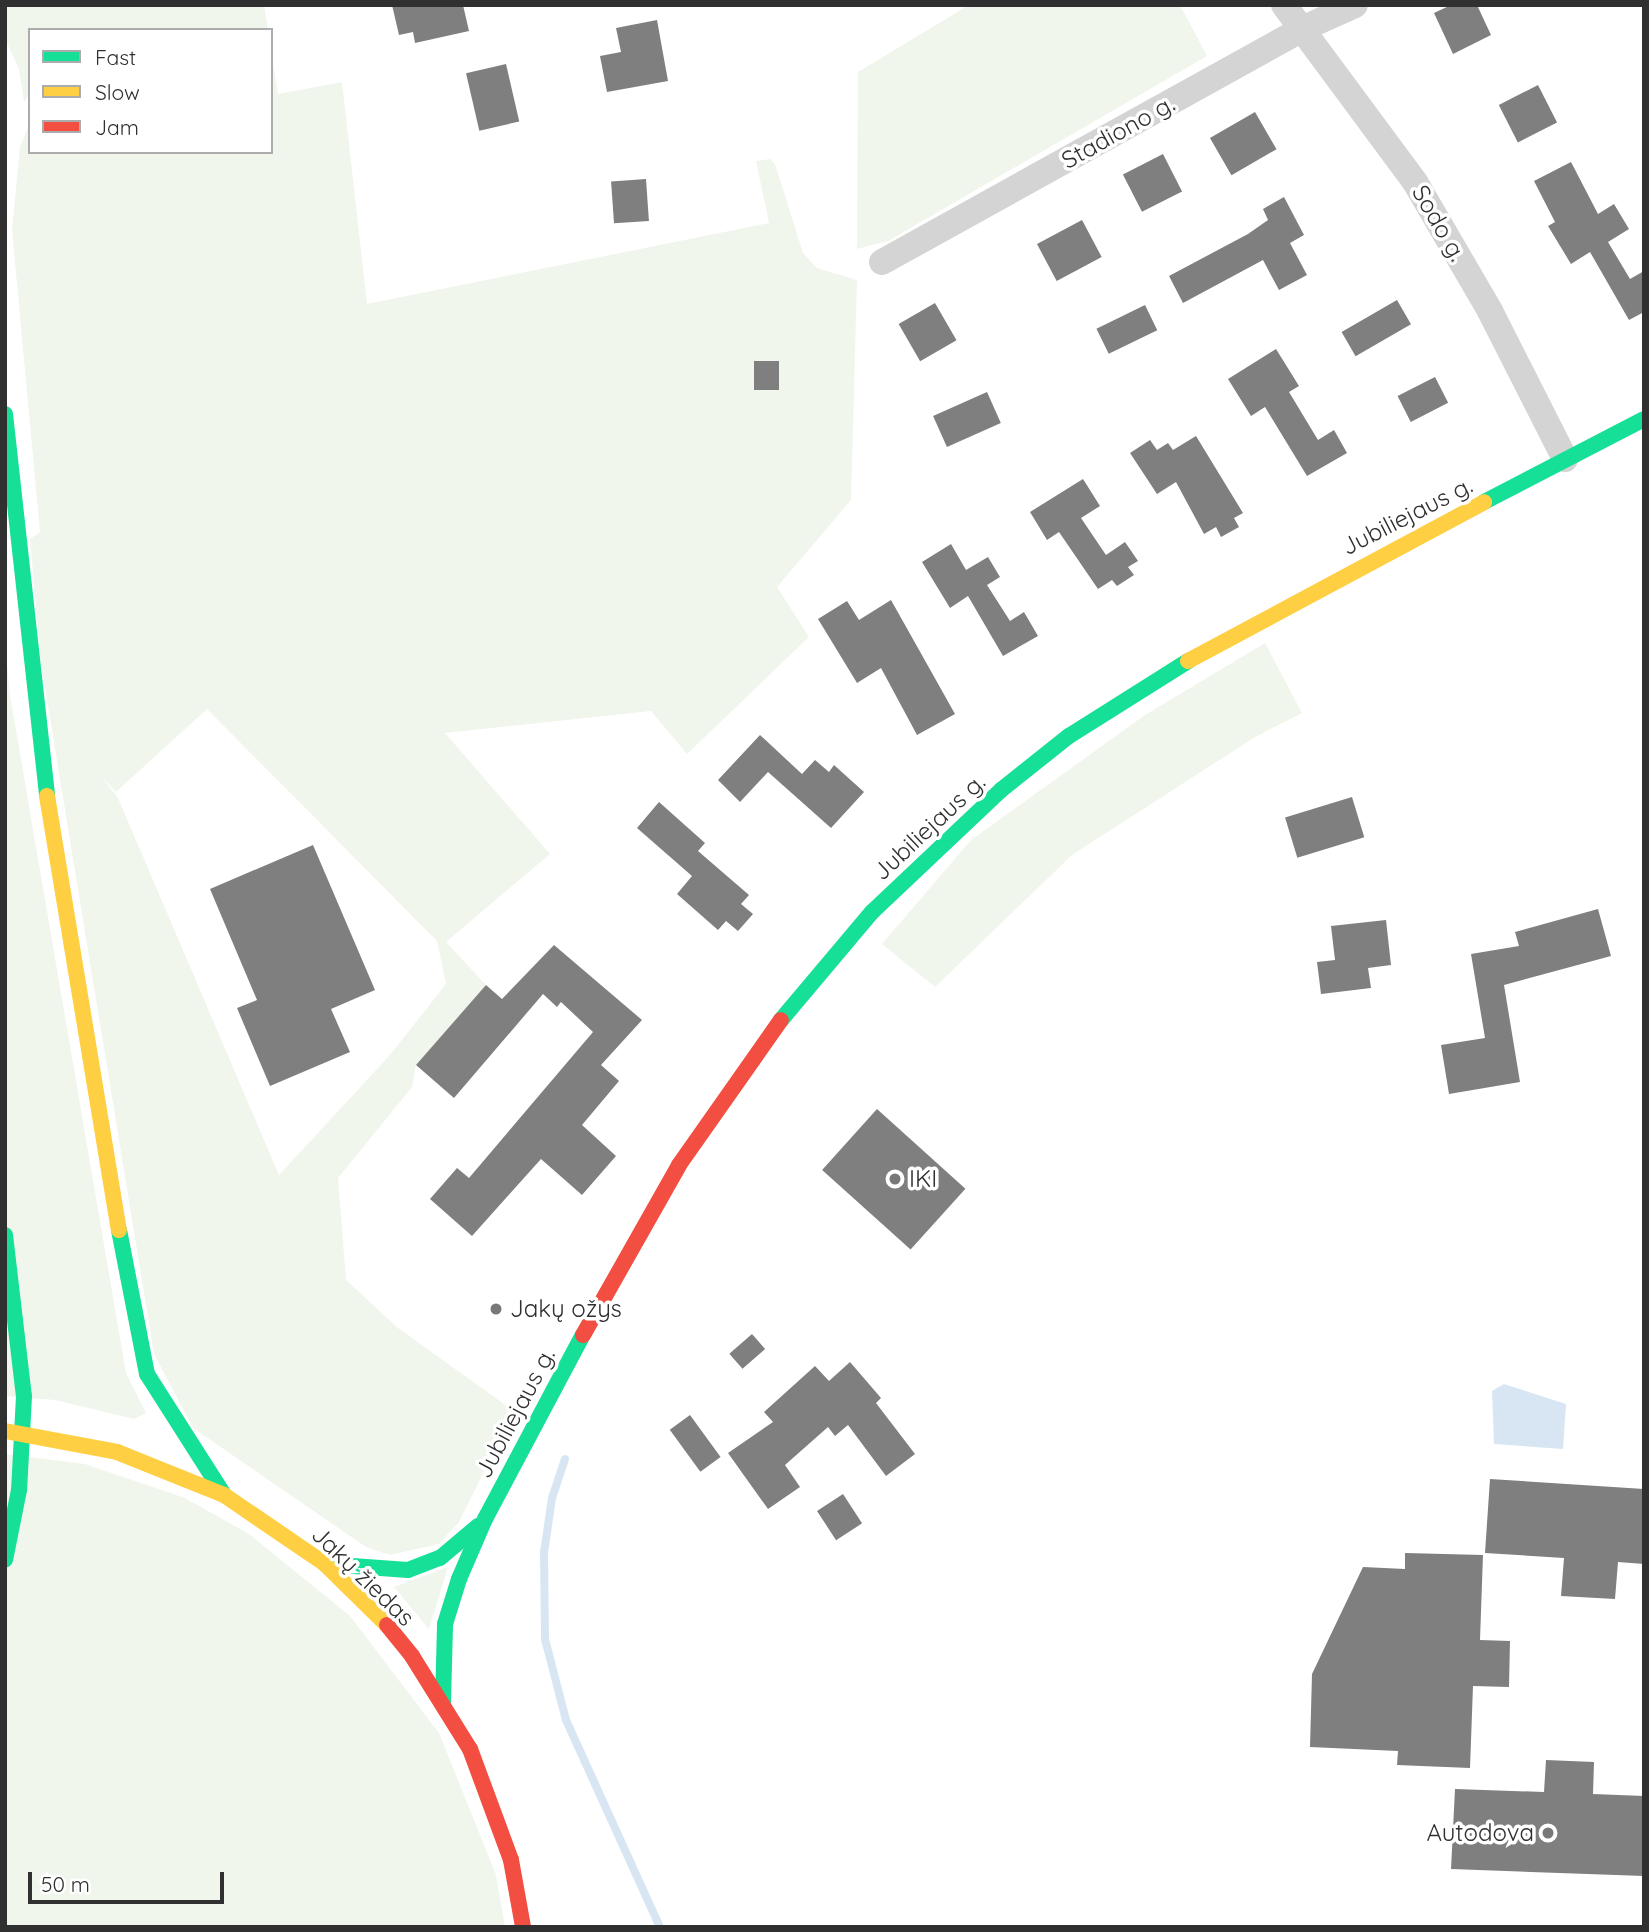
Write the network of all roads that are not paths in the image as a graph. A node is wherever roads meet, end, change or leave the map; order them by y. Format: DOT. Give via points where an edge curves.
graph roads {
  1 [pos="1284,5"];
  2 [pos="1355,5"];
  3 [pos="1302,29"];
  4 [pos="882,262"];
  5 [pos="5,414"];
  6 [pos="1644,419"];
  7 [pos="1565,459"];
  8 [pos="5,1235"];
  9 [pos="5,1431"];
  10 [pos="224,1496"];
  11 [pos="485,1520"];
  12 [pos="5,1560"];
  13 [pos="326,1564"];
  14 [pos="443,1702"];
  15 [pos="525,1923"];
  1 -- 3 [label="street, Sodo g."];
  2 -- 3 [label="street, Stadiono g."];
  3 -- 4 [label="street, Stadiono g."];
  3 -- 7 [label="street, Sodo g." via="1415,182 1490,311"];
  5 -- 10 [label="main road" via="40,757 137,1339 164,1407"];
  6 -- 7 [label="main road, Jubiliejaus g."];
  7 -- 11 [label="main road, Jubiliejaus g." via="1304,595 1148,684 1069,736 940,843 832,957 728,1091 623,1261"];
  8 -- 12 [label="main road" via="24,1396 19,1490"];
  9 -- 10 [label="main road, Jakų žiedas" via="117,1451"];
  10 -- 13 [label="main road, Jakų žiedas"];
  11 -- 13 [label="main road" via="440,1558 408,1570"];
  11 -- 14 [label="main road" via="445,1624"];
  13 -- 14 [label="main road, Jakų žiedas" via="382,1619"];
  14 -- 15 [label="main road, Jakų žiedas" via="492,1802"];
}
